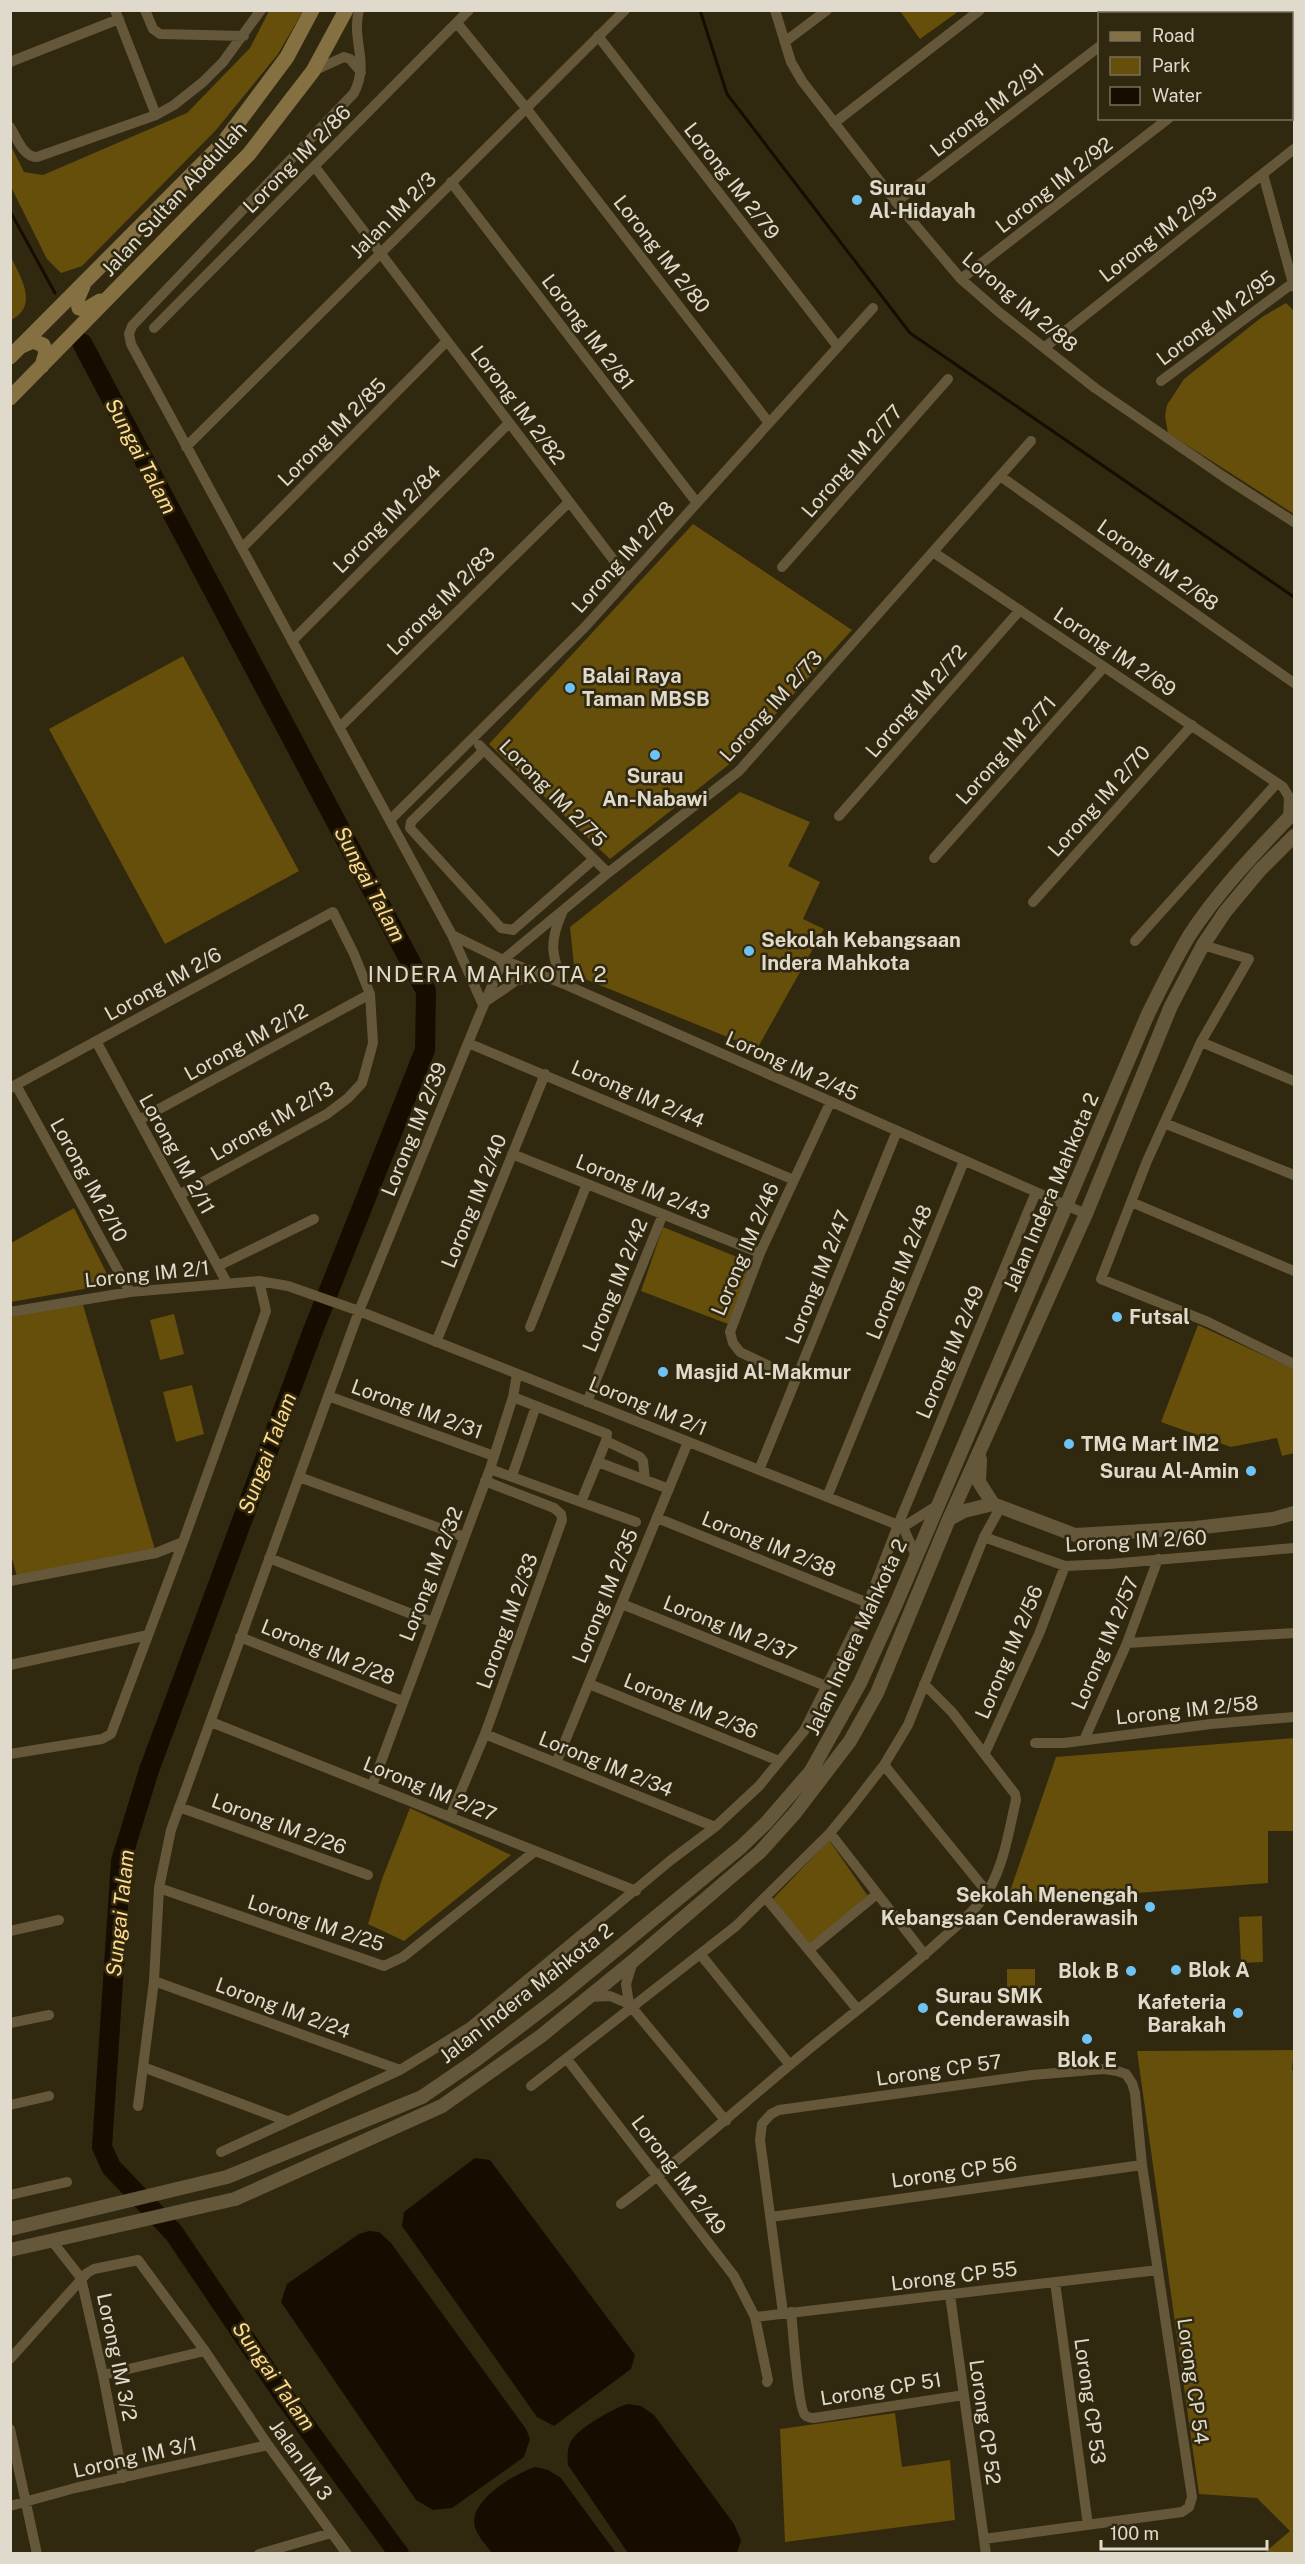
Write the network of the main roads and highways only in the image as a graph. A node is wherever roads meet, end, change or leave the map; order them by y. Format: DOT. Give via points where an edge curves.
graph roads {
  1 [pos="312,10"];
  2 [pos="346,10"];
  3 [pos="126,281"];
  4 [pos="85,282"];
  5 [pos="22,346"];
  6 [pos="10,357"];
  7 [pos="42,366"];
  8 [pos="10,398"];
  1 -- 4 [label="main road, Jalan Sultan Abdullah" via="286,57 223,143"];
  2 -- 3 [label="main road, Jalan Sultan Abdullah" via="313,71 249,154"];
  3 -- 4 [label="main road" via="85,310 79,308 77,300"];
  3 -- 7 [label="main road, Jalan Sultan Abdullah"];
  4 -- 5 [label="main road, Jalan Sultan Abdullah"];
  5 -- 6 [label="main road, Jalan Sultan Abdullah"];
  5 -- 7 [label="main road" via="33,340 43,345 46,352"];
  7 -- 8 [label="main road, Jalan Sultan Abdullah"];
}
